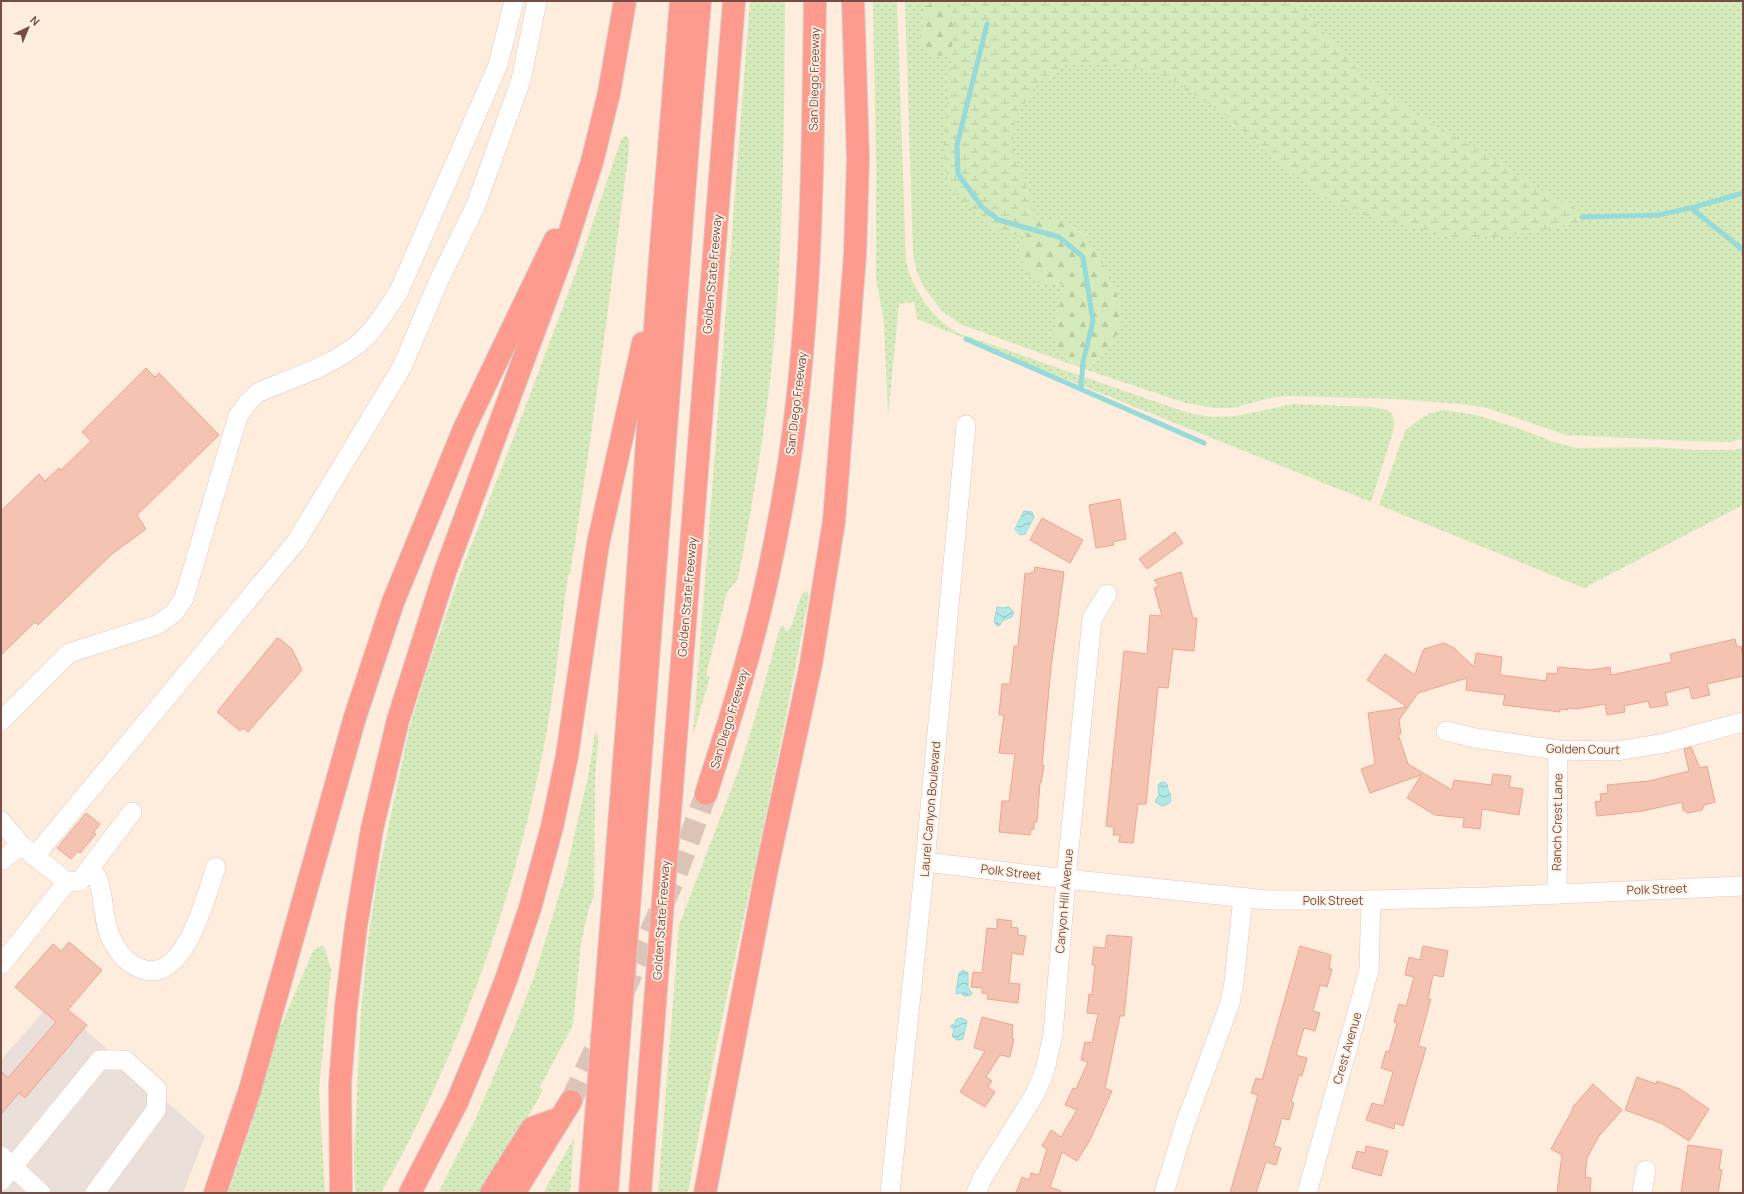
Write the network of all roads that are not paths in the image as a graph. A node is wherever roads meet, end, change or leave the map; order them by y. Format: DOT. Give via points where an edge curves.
graph roads {
  1 [pos="514,1"];
  2 [pos="536,1"];
  3 [pos="625,1"];
  4 [pos="680,1"];
  5 [pos="700,1"];
  6 [pos="712,1"];
  7 [pos="734,1"];
  8 [pos="816,1"];
  9 [pos="853,1"];
  10 [pos="592,162"];
  11 [pos="659,272"];
  12 [pos="966,425"];
  13 [pos="1107,594"];
  14 [pos="1,722"];
  15 [pos="1743,722"];
  16 [pos="1446,731"];
  17 [pos="1558,750"];
  18 [pos="706,794"];
  19 [pos="132,812"];
  20 [pos="1,821"];
  21 [pos="668,836"];
  22 [pos="27,851"];
  23 [pos="1,861"];
  24 [pos="925,862"];
  25 [pos="216,867"];
  26 [pos="89,869"];
  27 [pos="1066,879"];
  28 [pos="67,882"];
  29 [pos="1743,886"];
  30 [pos="1556,894"];
  31 [pos="1243,898"];
  32 [pos="1371,900"];
  33 [pos="1,965"];
  34 [pos="5,1168"];
  35 [pos="1646,1170"];
  36 [pos="41,1193"];
  37 [pos="95,1193"];
  38 [pos="215,1193"];
  39 [pos="342,1193"];
  40 [pos="410,1193"];
  41 [pos="491,1193"];
  42 [pos="514,1193"];
  43 [pos="590,1193"];
  44 [pos="607,1193"];
  45 [pos="640,1193"];
  46 [pos="705,1193"];
  47 [pos="890,1193"];
  48 [pos="976,1193"];
  49 [pos="1164,1193"];
  50 [pos="1307,1193"];
  51 [pos="1642,1193"];
  1 -- 14 [label="street" via="498,65 399,291 359,344 339,358 259,392 238,416 184,598 174,613 157,625 69,653"];
  2 -- 22 [label="street" via="521,80 478,198 402,367 296,542"];
  3 -- 10 [label="highway" via="610,93"];
  4 -- 11 [label="highway"];
  5 -- 44 [label="highway"];
  6 -- 21 [label="highway" via="650,801"];
  7 -- 21 [label="highway, Golden State Freeway"];
  8 -- 18 [label="highway, San Diego Freeway" via="804,330 790,457 768,578 745,667"];
  9 -- 46 [label="highway" via="858,159 855,255 834,521 812,664 766,873"];
  10 -- 38 [label="highway" via="464,428 393,602 355,718 249,1093"];
  10 -- 39 [label="highway" via="564,250 445,572 396,727 372,830 346,1007 340,1084"];
  11 -- 40 [label="highway" via="598,544 567,756 544,856 526,921 480,1047 457,1102"];
  11 -- 43 [label="highway" via="630,691"];
  12 -- 24 [label="street, Laurel Canyon Boulevard"];
  13 -- 27 [label="street, Canyon Hill Avenue" via="1092,619"];
  15 -- 17 [label="street, Golden Court" via="1665,743 1617,751"];
  16 -- 17 [label="street, Golden Court" via="1475,738"];
  17 -- 30 [label="street, Ranch Crest Lane"];
  19 -- 26 [label="street"];
  20 -- 22 [label="street"];
  21 -- 45 [label="highway, Golden State Freeway"];
  22 -- 23 [label="street"];
  22 -- 28 [label="street"];
  24 -- 27 [label="street, Polk Street"];
  24 -- 47 [label="street, Laurel Canyon Boulevard"];
  25 -- 26 [label="street" via="193,932 182,952 163,969 152,972 136,968 123,958 110,937 97,878"];
  26 -- 28 [label="street" via="80,881"];
  27 -- 31 [label="street, Polk Street"];
  27 -- 48 [label="street, Canyon Hill Avenue" via="1053,1034 1045,1070 1034,1094 983,1177"];
  28 -- 33 [label="street"];
  29 -- 30 [label="street, Polk Street"];
  30 -- 32 [label="street, Polk Street"];
  31 -- 32 [label="street, Polk Street"];
  31 -- 49 [label="street" via="1230,1003 1184,1127"];
  32 -- 50 [label="street, Crest Avenue" via="1370,970"];
  34 -- 36 [label="street"];
  34 -- 37 [label="street" via="100,1060 125,1060 157,1089 156,1110"];
  35 -- 51 [label="street"];
  41 -- 42 [label="highway" via="532,1128 565,1109"];
}
